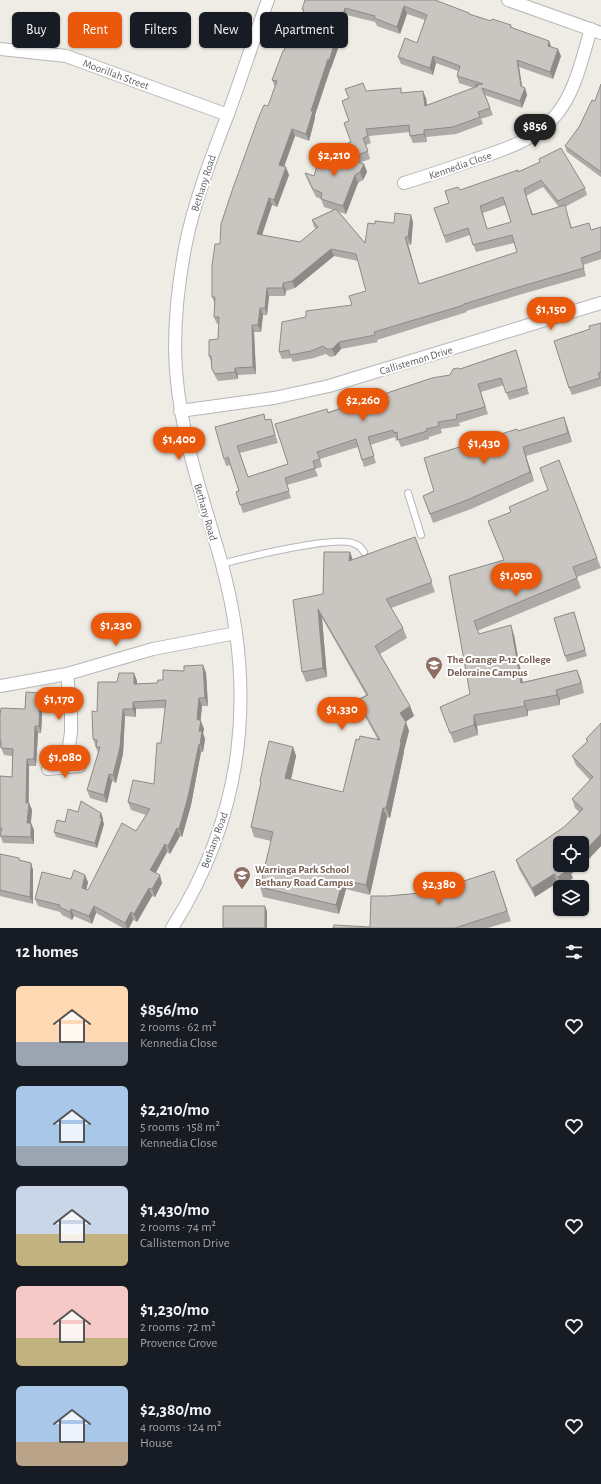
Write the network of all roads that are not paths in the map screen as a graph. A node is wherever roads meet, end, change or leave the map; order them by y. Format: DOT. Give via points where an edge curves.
graph roads {
  1 [pos="268,0"];
  2 [pos="508,0"];
  3 [pos="596,31"];
  4 [pos="0,49"];
  5 [pos="228,115"];
  6 [pos="404,183"];
  7 [pos="601,303"];
  8 [pos="180,411"];
  9 [pos="408,493"];
  10 [pos="421,536"];
  11 [pos="364,552"];
  12 [pos="221,564"];
  13 [pos="236,633"];
  14 [pos="67,674"];
  15 [pos="0,686"];
  16 [pos="80,766"];
  17 [pos="66,767"];
  18 [pos="48,769"];
  19 [pos="172,928"];
  1 -- 5 [label="street, Bethany Road"];
  2 -- 3 [label="street"];
  3 -- 6 [label="street, Kennedia Close" via="570,92 557,114 546,126 509,147"];
  4 -- 5 [label="street, Moorillah Street" via="66,56"];
  5 -- 8 [label="street, Bethany Road" via="195,208 179,278 175,350"];
  7 -- 8 [label="street, Callistemon Drive" via="329,386 274,398"];
  8 -- 12 [label="street, Bethany Road"];
  9 -- 10 [label="lane"];
  11 -- 12 [label="lane" via="355,543 338,541 307,545"];
  12 -- 13 [label="street, Bethany Road"];
  13 -- 14 [label="street" via="153,649"];
  13 -- 19 [label="street, Bethany Road" via="242,700 232,782 226,809 207,864"];
  14 -- 15 [label="street"];
  14 -- 17 [label="street" via="71,713"];
  16 -- 17 [label="street"];
  17 -- 18 [label="street"];
}
